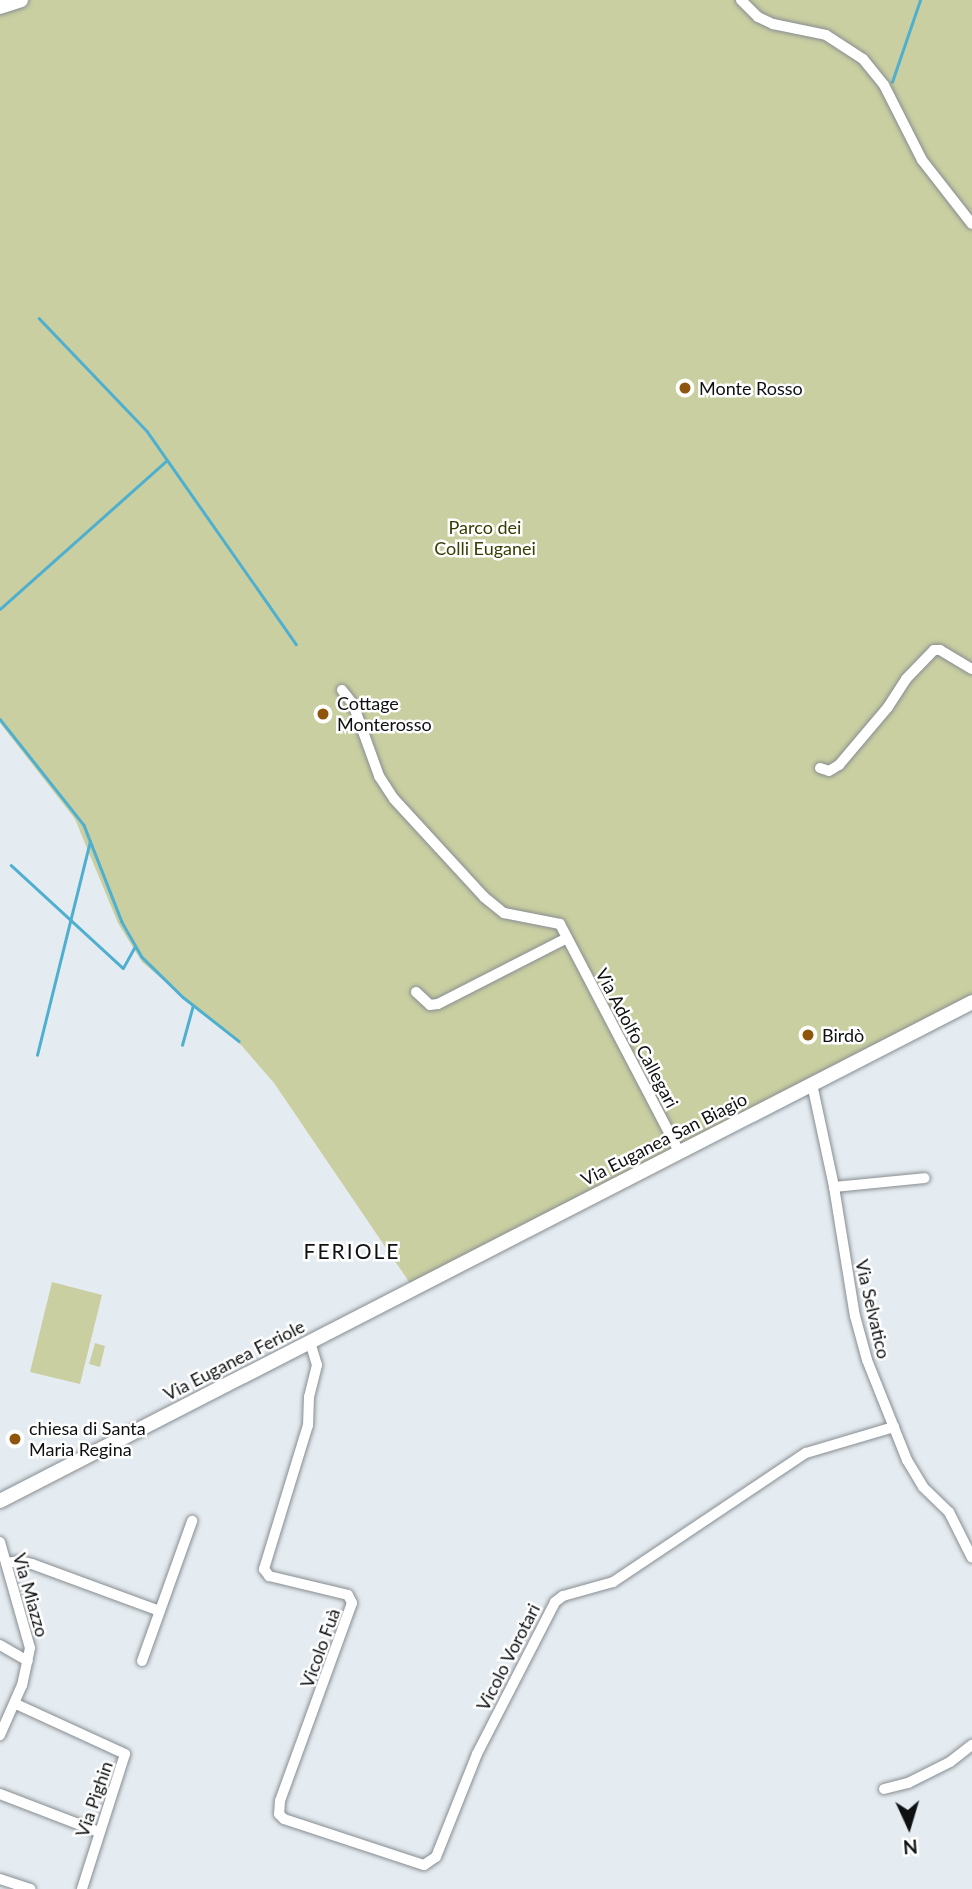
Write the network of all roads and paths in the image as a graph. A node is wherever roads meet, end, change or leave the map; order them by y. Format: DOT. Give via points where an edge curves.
graph roads {
  1 [pos="21,0"];
  2 [pos="741,0"];
  3 [pos="0,6"];
  4 [pos="972,223"];
  5 [pos="972,669"];
  6 [pos="342,690"];
  7 [pos="820,768"];
  8 [pos="567,938"];
  9 [pos="416,992"];
  10 [pos="972,1002"];
  11 [pos="811,1084"];
  12 [pos="679,1152"];
  13 [pos="925,1178"];
  14 [pos="834,1187"];
  15 [pos="373,1310"];
  16 [pos="310,1342"];
  17 [pos="894,1427"];
  18 [pos="0,1501"];
  19 [pos="192,1521"];
  20 [pos="0,1542"];
  21 [pos="972,1558"];
  22 [pos="6,1563"];
  23 [pos="159,1611"];
  24 [pos="0,1645"];
  25 [pos="28,1661"];
  26 [pos="142,1661"];
  27 [pos="16,1704"];
  28 [pos="0,1735"];
  29 [pos="972,1745"];
  30 [pos="884,1789"];
  31 [pos="0,1794"];
  32 [pos="284,1819"];
  33 [pos="99,1832"];
  34 [pos="0,1879"];
  35 [pos="30,1889"];
  36 [pos="82,1889"];
  1 -- 3 [label="main road"];
  2 -- 4 [label="street" via="758,17 826,36 863,59 884,85 922,160"];
  5 -- 7 [label="street" via="934,650 839,765 828,771"];
  6 -- 8 [label="street, Via Adolfo Callegari" via="353,704 379,776 394,799 484,897 504,913 560,924"];
  8 -- 9 [label="street" via="438,1004 430,1005"];
  8 -- 12 [label="street, Via Adolfo Callegari"];
  10 -- 11 [label="main road, Via Euganea San Biagio"];
  11 -- 12 [label="main road, Via Euganea San Biagio"];
  11 -- 14 [label="street, Via Selvatico"];
  12 -- 15 [label="main road, Via Euganea San Biagio"];
  13 -- 14 [label="street"];
  14 -- 17 [label="street, Via Selvatico" via="855,1317"];
  15 -- 16 [label="main road, Via Euganea Feriole"];
  16 -- 18 [label="main road, Via Euganea Feriole"];
  16 -- 32 [label="street, Vicolo Fuà" via="317,1366 308,1425 264,1569 268,1576 348,1595 352,1603 279,1801"];
  17 -- 21 [label="street, Via Selvatico" via="914,1473 949,1511"];
  17 -- 32 [label="street, Vicolo Vorotari" via="806,1453 613,1582 555,1602 492,1723 431,1862 416,1863"];
  19 -- 23 [label="street"];
  20 -- 22 [label="street, Via Miazzo"];
  22 -- 23 [label="street" via="32,1564"];
  22 -- 25 [label="street, Via Miazzo" via="30,1648"];
  23 -- 26 [label="street"];
  24 -- 25 [label="street"];
  25 -- 27 [label="street, Via Miazzo"];
  27 -- 28 [label="street, Via Miazzo"];
  27 -- 33 [label="street, Via Pighin" via="125,1754"];
  29 -- 30 [label="street" via="918,1779"];
  31 -- 33 [label="street"];
  33 -- 36 [label="street, Via Pighin"];
  34 -- 35 [label="street"];
}
